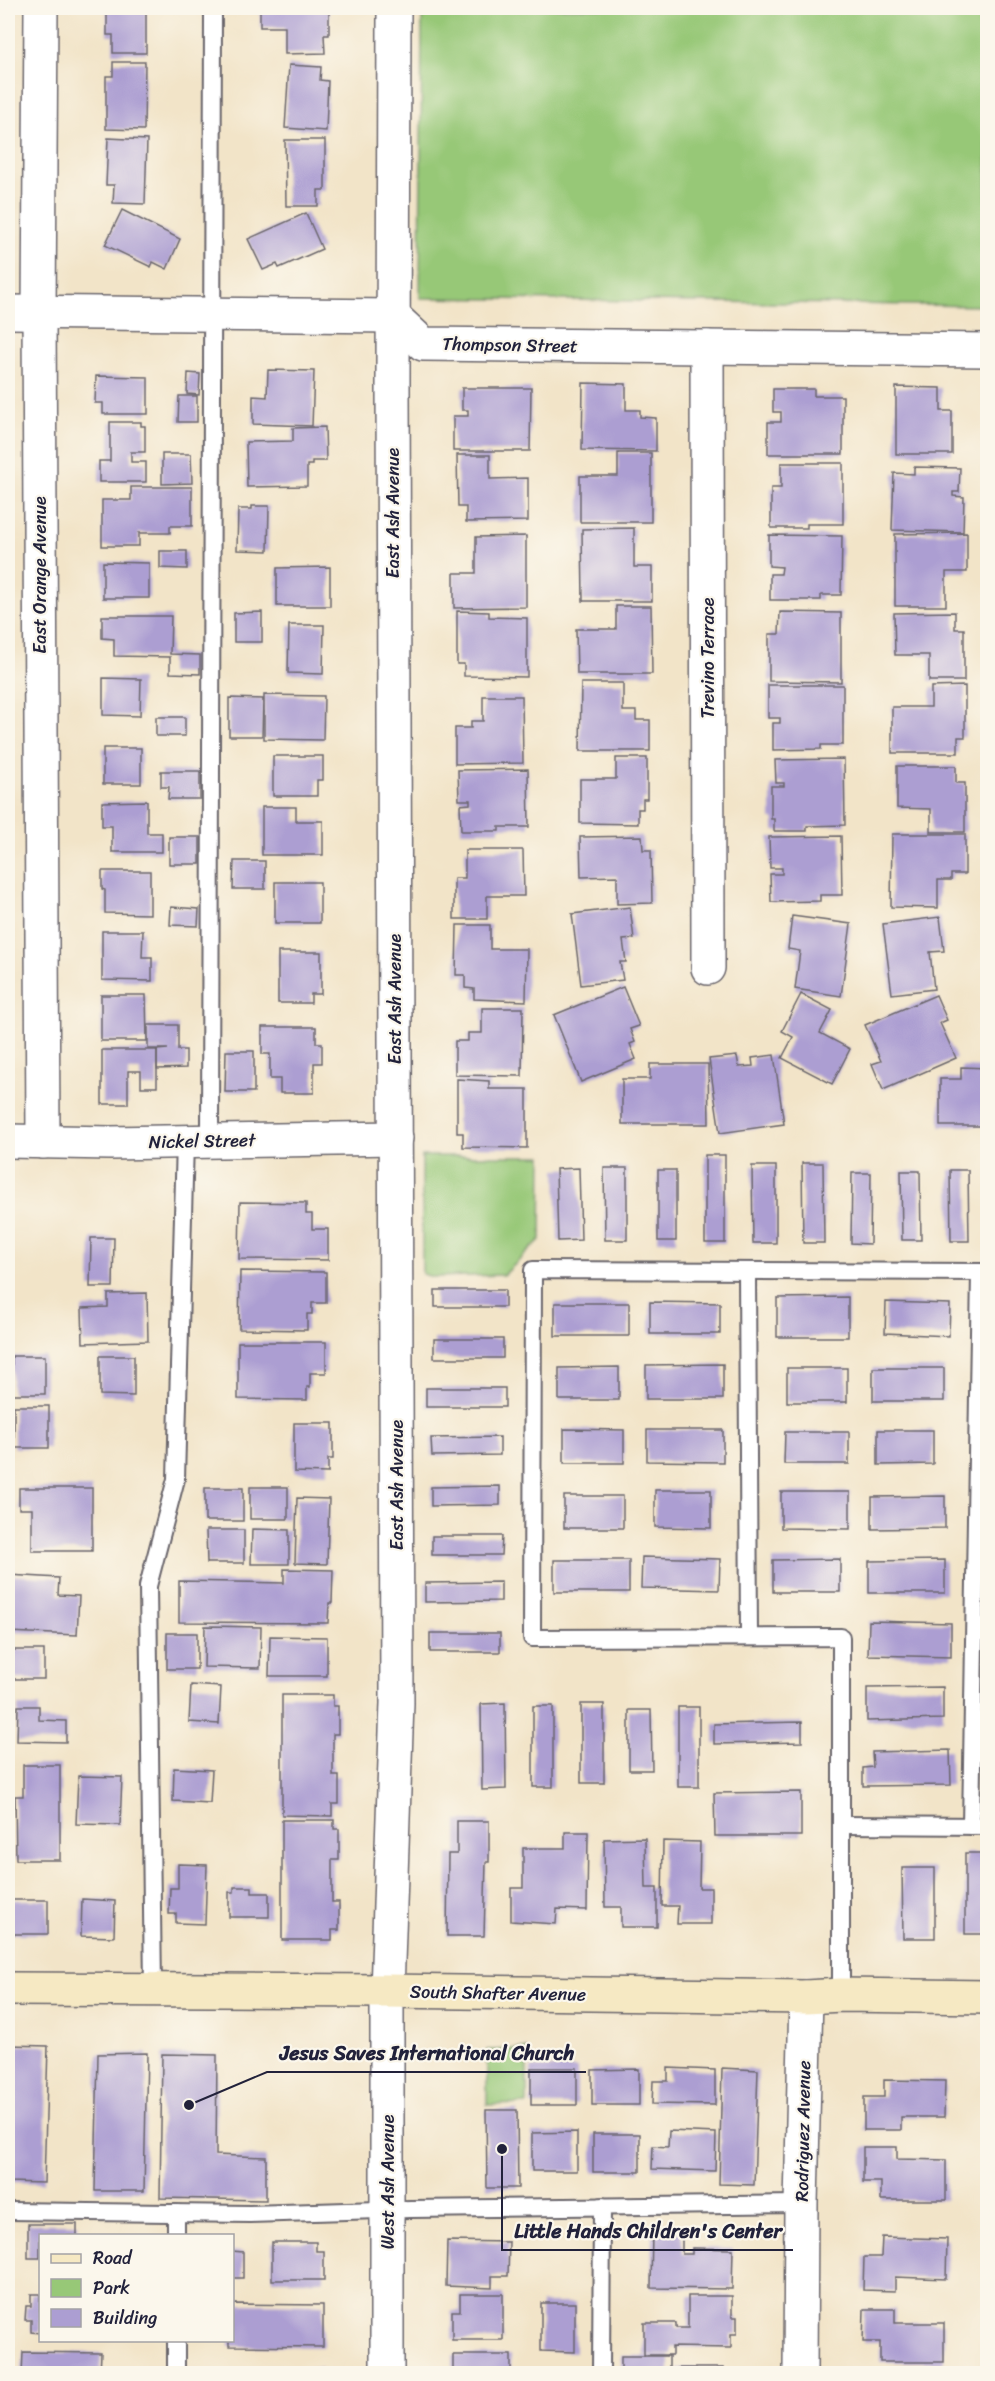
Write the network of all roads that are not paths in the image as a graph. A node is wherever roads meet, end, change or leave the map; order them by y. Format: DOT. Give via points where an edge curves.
graph roads {
  1 [pos="41,8"];
  2 [pos="213,8"];
  3 [pos="394,8"];
  4 [pos="8,312"];
  5 [pos="39,312"];
  6 [pos="211,314"];
  7 [pos="393,316"];
  8 [pos="707,347"];
  9 [pos="987,350"];
  10 [pos="708,968"];
  11 [pos="396,1138"];
  12 [pos="197,1141"];
  13 [pos="8,1142"];
  14 [pos="43,1142"];
  15 [pos="747,1271"];
  16 [pos="984,1272"];
  17 [pos="749,1637"];
  18 [pos="841,1825"];
  19 [pos="979,1826"];
  20 [pos="8,1989"];
  21 [pos="153,1989"];
  22 [pos="387,1991"];
  23 [pos="841,1995"];
  24 [pos="806,1997"];
  25 [pos="987,1997"];
  26 [pos="801,2204"];
  27 [pos="602,2206"];
  28 [pos="388,2209"];
  29 [pos="8,2211"];
  30 [pos="176,2213"];
  31 [pos="176,2234"];
  32 [pos="176,2342"];
  33 [pos="176,2373"];
  34 [pos="387,2373"];
  35 [pos="600,2373"];
  36 [pos="800,2373"];
  1 -- 5 [label="street, East Orange Avenue"];
  2 -- 6 [label="lane"];
  3 -- 7 [label="street, East Ash Avenue"];
  4 -- 5 [label="street"];
  5 -- 6 [label="street"];
  5 -- 14 [label="street, East Orange Avenue"];
  6 -- 7 [label="street"];
  6 -- 12 [label="lane"];
  7 -- 8 [label="street, Thompson Street" via="423,344"];
  7 -- 11 [label="street, East Ash Avenue"];
  8 -- 9 [label="street, Thompson Street"];
  8 -- 10 [label="street, Trevino Terrace"];
  11 -- 12 [label="street, Nickel Street"];
  11 -- 22 [label="street, East Ash Avenue" via="397,1703"];
  12 -- 14 [label="street, Nickel Street"];
  12 -- 21 [label="lane" via="176,1479 148,1586"];
  13 -- 14 [label="street, Nickel Street"];
  15 -- 16 [label="lane"];
  15 -- 17 [label="lane"];
  15 -- 17 [label="lane" via="533,1270 532,1638"];
  16 -- 19 [label="lane"];
  17 -- 18 [label="lane" via="841,1637"];
  18 -- 19 [label="lane"];
  18 -- 23 [label="lane"];
  20 -- 21 [label="main road, South Shafter Avenue"];
  21 -- 22 [label="main road, South Shafter Avenue"];
  22 -- 24 [label="main road, South Shafter Avenue"];
  22 -- 28 [label="street, West Ash Avenue"];
  23 -- 24 [label="main road, South Shafter Avenue"];
  23 -- 25 [label="main road, South Shafter Avenue"];
  24 -- 26 [label="street, Rodriguez Avenue"];
  26 -- 27 [label="lane"];
  26 -- 36 [label="street, Rodriguez Avenue"];
  27 -- 28 [label="lane"];
  27 -- 35 [label="lane"];
  28 -- 30 [label="lane"];
  28 -- 34 [label="street, West Ash Avenue"];
  29 -- 30 [label="lane"];
  30 -- 31 [label="lane"];
  32 -- 33 [label="lane"];
}
